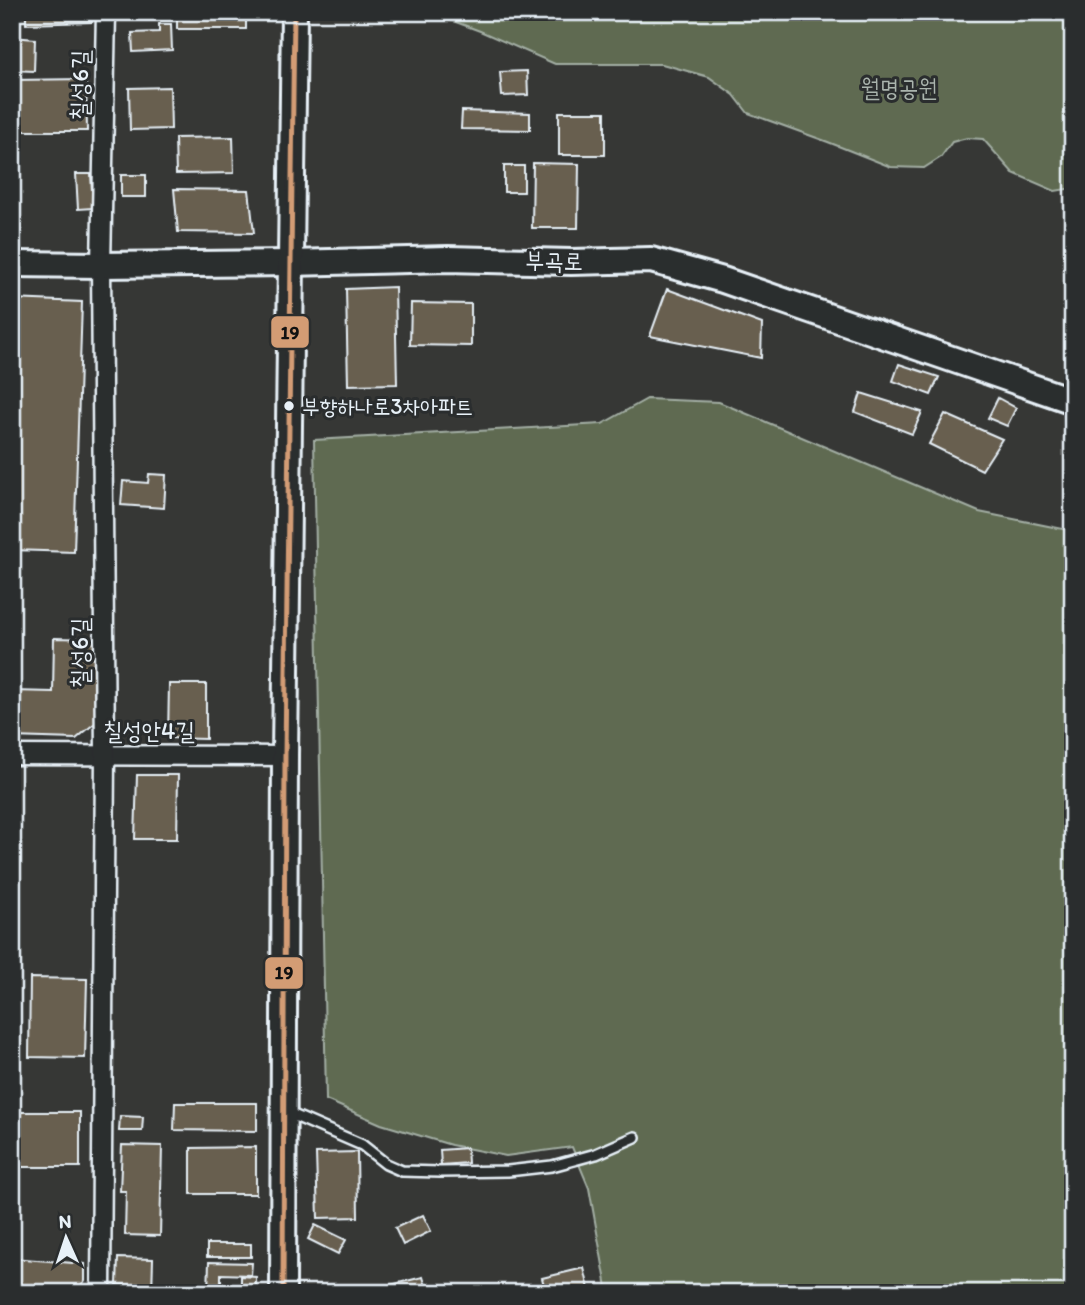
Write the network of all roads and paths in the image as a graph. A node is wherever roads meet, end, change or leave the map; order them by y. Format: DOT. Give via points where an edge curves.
graph roads {
  1 [pos="106,12"];
  2 [pos="293,12"];
  3 [pos="290,263"];
  4 [pos="12,264"];
  5 [pos="101,265"];
  6 [pos="1073,401"];
  7 [pos="12,755"];
  8 [pos="105,755"];
  9 [pos="285,756"];
  10 [pos="284,1112"];
  11 [pos="635,1137"];
  12 [pos="101,1293"];
  13 [pos="283,1293"];
  1 -- 5 [label="street, 칠성6길"];
  2 -- 3 [label="street"];
  3 -- 5 [label="street, 부곡로"];
  3 -- 6 [label="street, 부곡로" via="651,260 723,280"];
  3 -- 9 [label="street"];
  4 -- 5 [label="street, 부곡로"];
  5 -- 8 [label="street, 칠성6길"];
  7 -- 8 [label="street, 칠성안4길"];
  8 -- 9 [label="street, 칠성안4길"];
  8 -- 12 [label="street, 칠성6길"];
  9 -- 10 [label="street"];
  10 -- 11 [label="lane" via="362,1145 402,1171 508,1171 552,1166"];
  10 -- 13 [label="street"];
}
